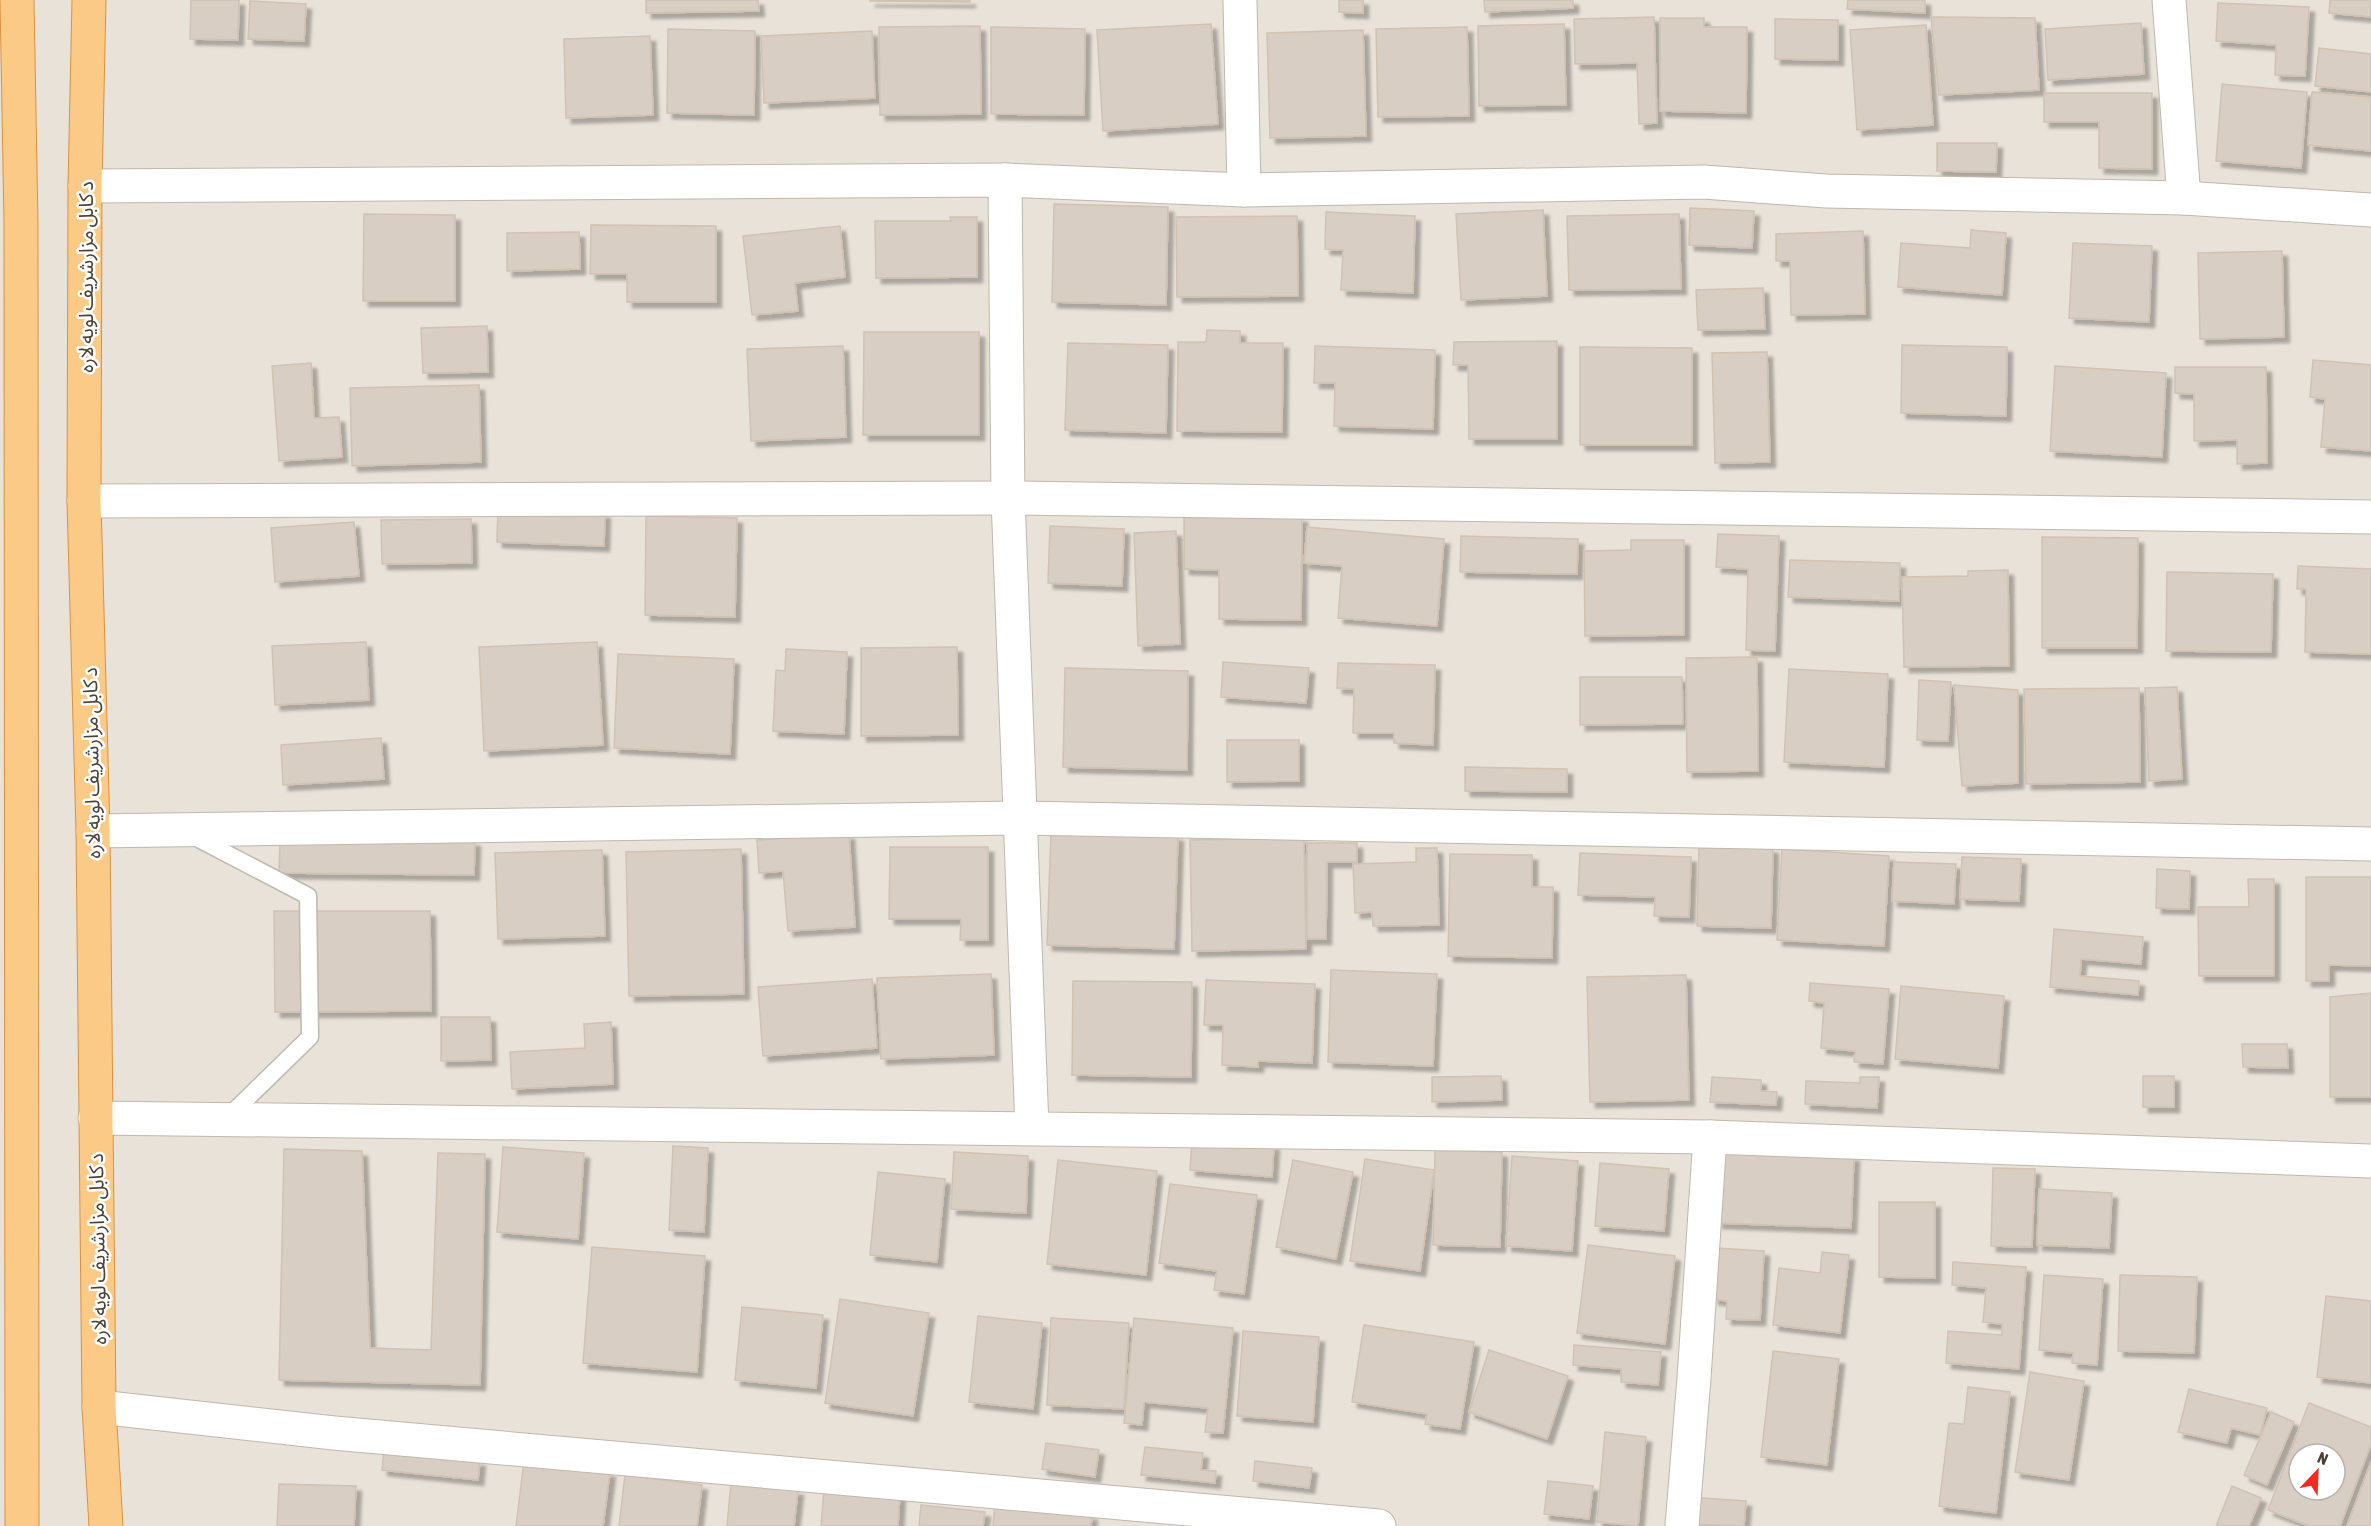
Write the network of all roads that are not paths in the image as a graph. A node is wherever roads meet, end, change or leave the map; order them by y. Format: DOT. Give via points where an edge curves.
graph roads {
  1 [pos="17,0"];
  2 [pos="89,0"];
  3 [pos="1240,0"];
  4 [pos="2169,0"];
  5 [pos="1005,180"];
  6 [pos="85,186"];
  7 [pos="1244,190"];
  8 [pos="2184,198"];
  9 [pos="2371,210"];
  10 [pos="10,222"];
  11 [pos="1008,498"];
  12 [pos="84,501"];
  13 [pos="2371,518"];
  14 [pos="11,576"];
  15 [pos="1021,818"];
  16 [pos="179,829"];
  17 [pos="93,831"];
  18 [pos="2371,844"];
  19 [pos="95,1118"];
  20 [pos="225,1119"];
  21 [pos="1032,1128"];
  22 [pos="1710,1137"];
  23 [pos="2371,1161"];
  24 [pos="99,1407"];
  25 [pos="11,1480"];
  26 [pos="22,1526"];
  27 [pos="106,1526"];
  28 [pos="1380,1526"];
  29 [pos="1682,1526"];
  1 -- 10 [label="highway"];
  2 -- 6 [label="highway, د کابل مزارشریف لویه لاره"];
  3 -- 7 [label="street"];
  4 -- 8 [label="street"];
  5 -- 6 [label="street"];
  5 -- 7 [label="street"];
  5 -- 11 [label="street"];
  6 -- 12 [label="highway, د کابل مزارشریف لویه لاره"];
  7 -- 8 [label="street" via="1704,183 1826,191"];
  8 -- 9 [label="street"];
  10 -- 14 [label="highway"];
  11 -- 12 [label="street"];
  11 -- 13 [label="street"];
  11 -- 15 [label="street"];
  12 -- 17 [label="highway, د کابل مزارشریف لویه لاره"];
  14 -- 25 [label="highway"];
  15 -- 16 [label="street"];
  15 -- 18 [label="street"];
  15 -- 21 [label="street"];
  16 -- 17 [label="street"];
  16 -- 20 [label="lane" via="308,896 310,1037"];
  17 -- 19 [label="highway, د کابل مزارشریف لویه لاره"];
  19 -- 20 [label="street"];
  19 -- 24 [label="highway, د کابل مزارشریف لویه لاره"];
  20 -- 21 [label="street"];
  21 -- 22 [label="street"];
  22 -- 23 [label="street"];
  22 -- 29 [label="street"];
  24 -- 27 [label="highway, د کابل مزارشریف لویه لاره"];
  24 -- 28 [label="street" via="334,1433"];
  25 -- 26 [label="highway"];
}
